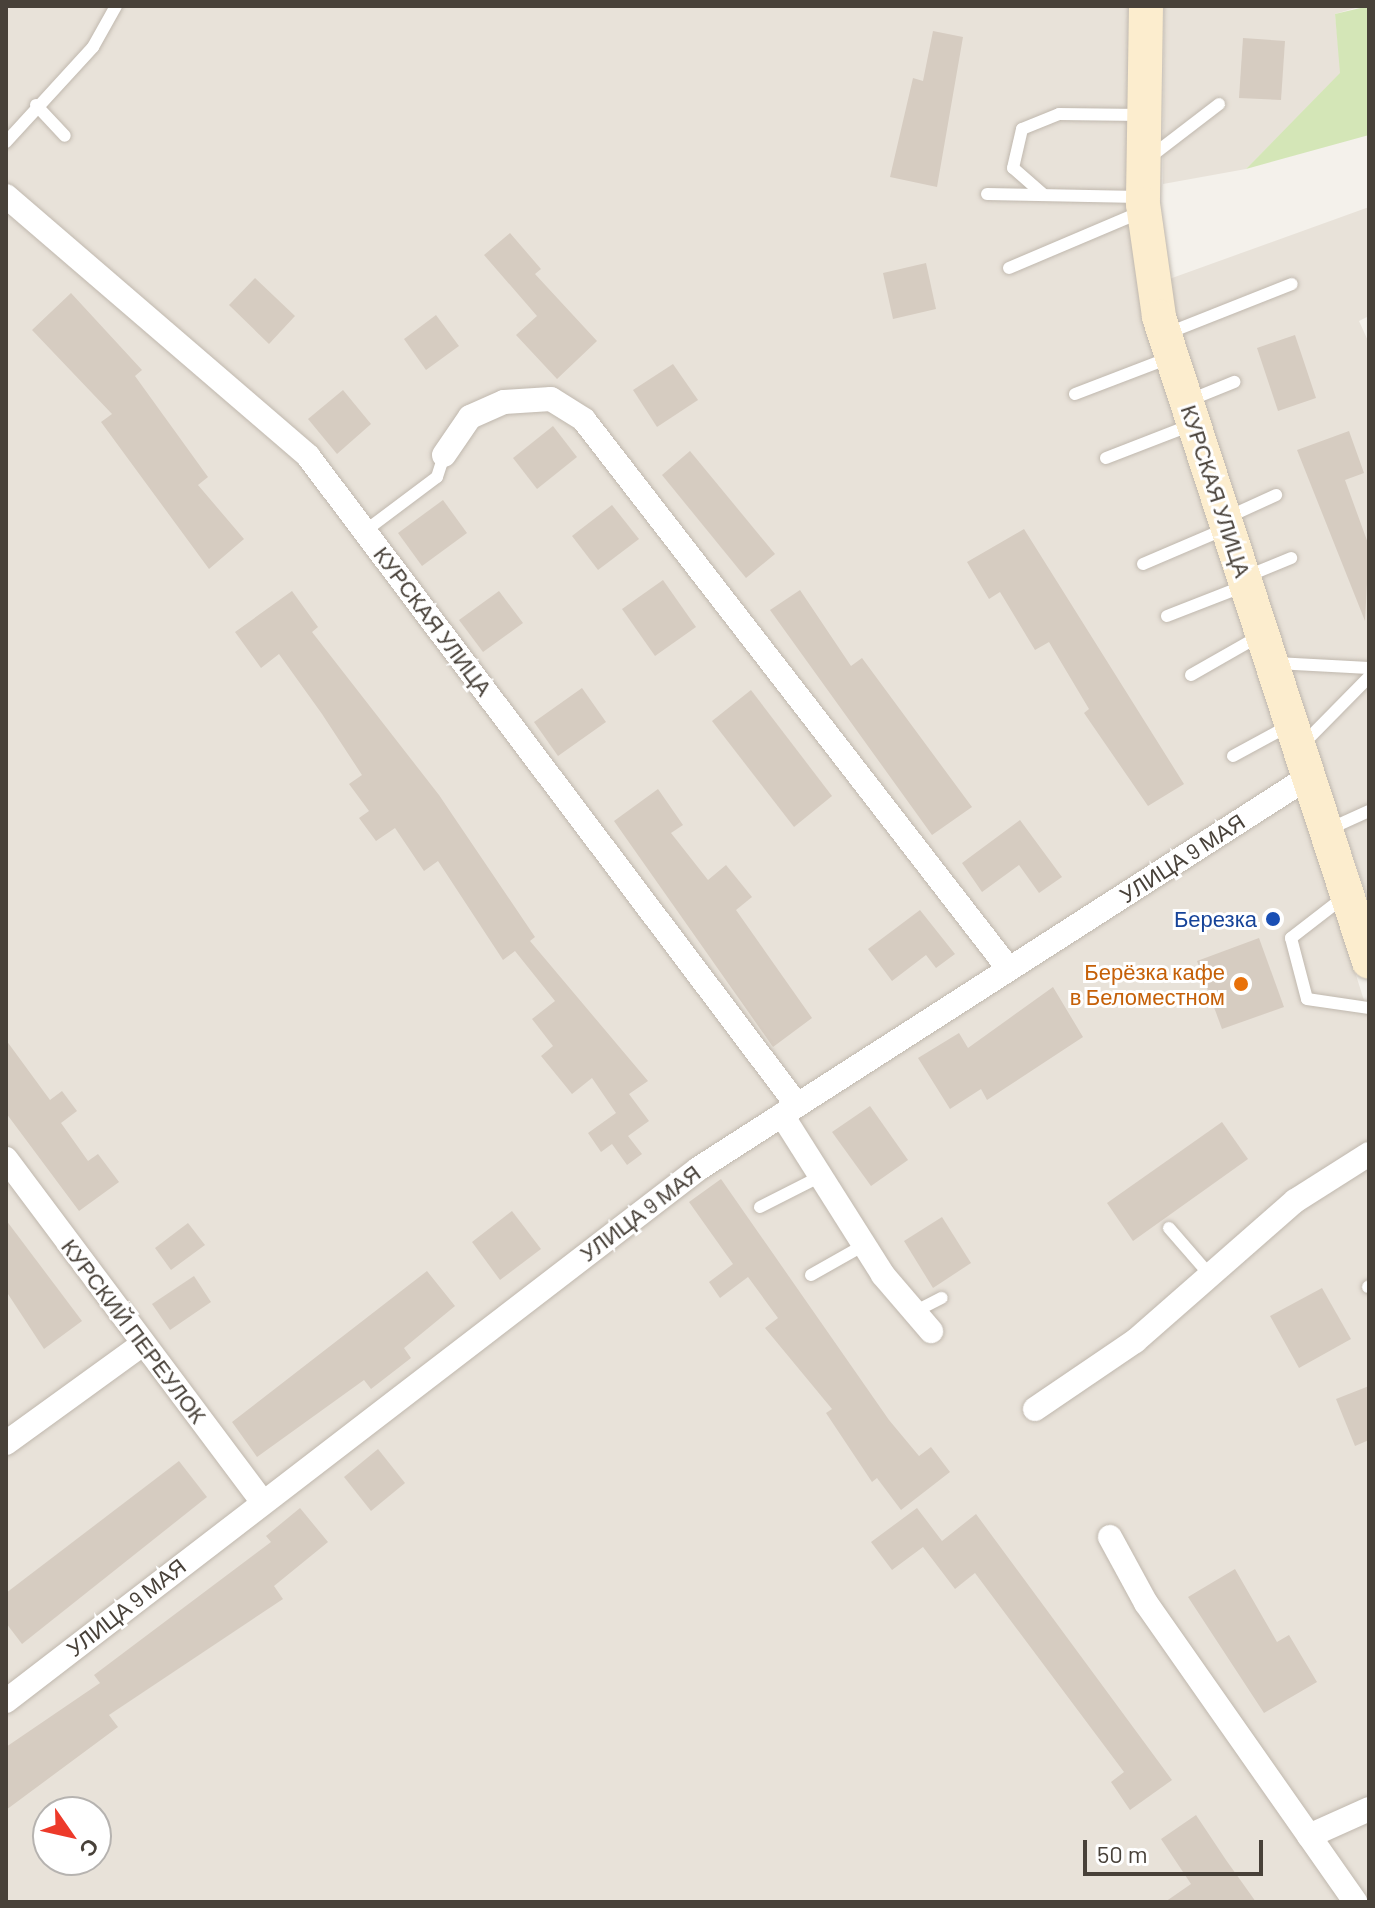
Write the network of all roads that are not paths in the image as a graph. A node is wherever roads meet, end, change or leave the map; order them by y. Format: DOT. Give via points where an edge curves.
graph roads {
  1 [pos="116,6"];
  2 [pos="1146,6"];
  3 [pos="1219,104"];
  4 [pos="36,105"];
  5 [pos="1145,115"];
  6 [pos="65,136"];
  7 [pos="6,142"];
  8 [pos="1144,162"];
  9 [pos="987,194"];
  10 [pos="1044,195"];
  11 [pos="6,196"];
  12 [pos="1144,204"];
  13 [pos="1009,268"];
  14 [pos="1292,284"];
  15 [pos="1168,346"];
  16 [pos="1234,382"];
  17 [pos="1075,394"];
  18 [pos="1190,412"];
  19 [pos="444,455"];
  20 [pos="1106,458"];
  21 [pos="1276,495"];
  22 [pos="1227,523"];
  23 [pos="365,531"];
  24 [pos="1291,558"];
  25 [pos="1143,564"];
  26 [pos="1246,581"];
  27 [pos="1167,616"];
  28 [pos="1268,648"];
  29 [pos="1369,668"];
  30 [pos="1191,675"];
  31 [pos="1369,677"];
  32 [pos="1301,749"];
  33 [pos="1233,756"];
  34 [pos="1369,811"];
  35 [pos="1327,830"];
  36 [pos="1355,894"];
  37 [pos="1369,962"];
  38 [pos="1009,969"];
  39 [pos="1369,1008"];
  40 [pos="790,1110"];
  41 [pos="1369,1154"];
  42 [pos="6,1159"];
  43 [pos="821,1176"];
  44 [pos="760,1207"];
  45 [pos="1169,1228"];
  46 [pos="864,1245"];
  47 [pos="1209,1274"];
  48 [pos="811,1275"];
  49 [pos="942,1298"];
  50 [pos="914,1312"];
  51 [pos="931,1331"];
  52 [pos="143,1344"];
  53 [pos="1035,1409"];
  54 [pos="6,1443"];
  55 [pos="262,1501"];
  56 [pos="1110,1537"];
  57 [pos="6,1701"];
  58 [pos="1369,1809"];
  59 [pos="1309,1836"];
  60 [pos="1355,1902"];
  1 -- 4 [label="lane" via="99,40"];
  2 -- 5 [label="street, КУРСКАЯ УЛИЦА"];
  3 -- 8 [label="lane"];
  4 -- 6 [label="lane"];
  4 -- 7 [label="lane"];
  5 -- 8 [label="street, КУРСКАЯ УЛИЦА"];
  5 -- 10 [label="lane" via="1059,114 1022,129 1013,168"];
  8 -- 12 [label="street, КУРСКАЯ УЛИЦА"];
  9 -- 10 [label="lane"];
  10 -- 12 [label="lane"];
  11 -- 23 [label="street, КУРСКАЯ УЛИЦА" via="308,456"];
  12 -- 13 [label="lane"];
  12 -- 15 [label="street, КУРСКАЯ УЛИЦА"];
  14 -- 15 [label="lane"];
  15 -- 17 [label="lane"];
  15 -- 18 [label="street, КУРСКАЯ УЛИЦА"];
  16 -- 18 [label="lane"];
  18 -- 20 [label="lane"];
  18 -- 22 [label="street, КУРСКАЯ УЛИЦА"];
  19 -- 23 [label="lane" via="437,477"];
  19 -- 38 [label="street" via="470,417 486,407 540,397 574,411"];
  21 -- 22 [label="lane"];
  22 -- 25 [label="lane"];
  22 -- 26 [label="street, КУРСКАЯ УЛИЦА"];
  23 -- 40 [label="street, КУРСКАЯ УЛИЦА"];
  24 -- 26 [label="lane"];
  26 -- 27 [label="lane"];
  26 -- 28 [label="street, КУРСКАЯ УЛИЦА"];
  28 -- 29 [label="lane"];
  28 -- 30 [label="lane"];
  28 -- 32 [label="street, КУРСКАЯ УЛИЦА"];
  31 -- 32 [label="lane"];
  32 -- 33 [label="lane"];
  32 -- 35 [label="street, КУРСКАЯ УЛИЦА"];
  32 -- 38 [label="street, УЛИЦА 9 МАЯ"];
  34 -- 35 [label="lane"];
  35 -- 36 [label="street, КУРСКАЯ УЛИЦА"];
  36 -- 37 [label="street, КУРСКАЯ УЛИЦА"];
  36 -- 39 [label="lane" via="1291,938 1307,999"];
  38 -- 40 [label="street, УЛИЦА 9 МАЯ"];
  40 -- 43 [label="street, КУРСКАЯ УЛИЦА"];
  40 -- 55 [label="street, УЛИЦА 9 МАЯ" via="698,1169"];
  41 -- 47 [label="street" via="1316,1185"];
  42 -- 52 [label="street, КУРСКИЙ ПЕРЕУЛОК"];
  43 -- 44 [label="lane"];
  43 -- 46 [label="street, КУРСКАЯ УЛИЦА" via="846,1199"];
  45 -- 47 [label="lane"];
  46 -- 48 [label="lane"];
  46 -- 50 [label="street, КУРСКАЯ УЛИЦА"];
  47 -- 53 [label="street" via="1135,1341"];
  49 -- 50 [label="lane"];
  50 -- 51 [label="street, КУРСКАЯ УЛИЦА"];
  52 -- 54 [label="street"];
  52 -- 55 [label="street, КУРСКИЙ ПЕРЕУЛОК"];
  55 -- 57 [label="street, УЛИЦА 9 МАЯ"];
  56 -- 59 [label="street" via="1146,1603"];
  58 -- 59 [label="street"];
  59 -- 60 [label="street"];
}
